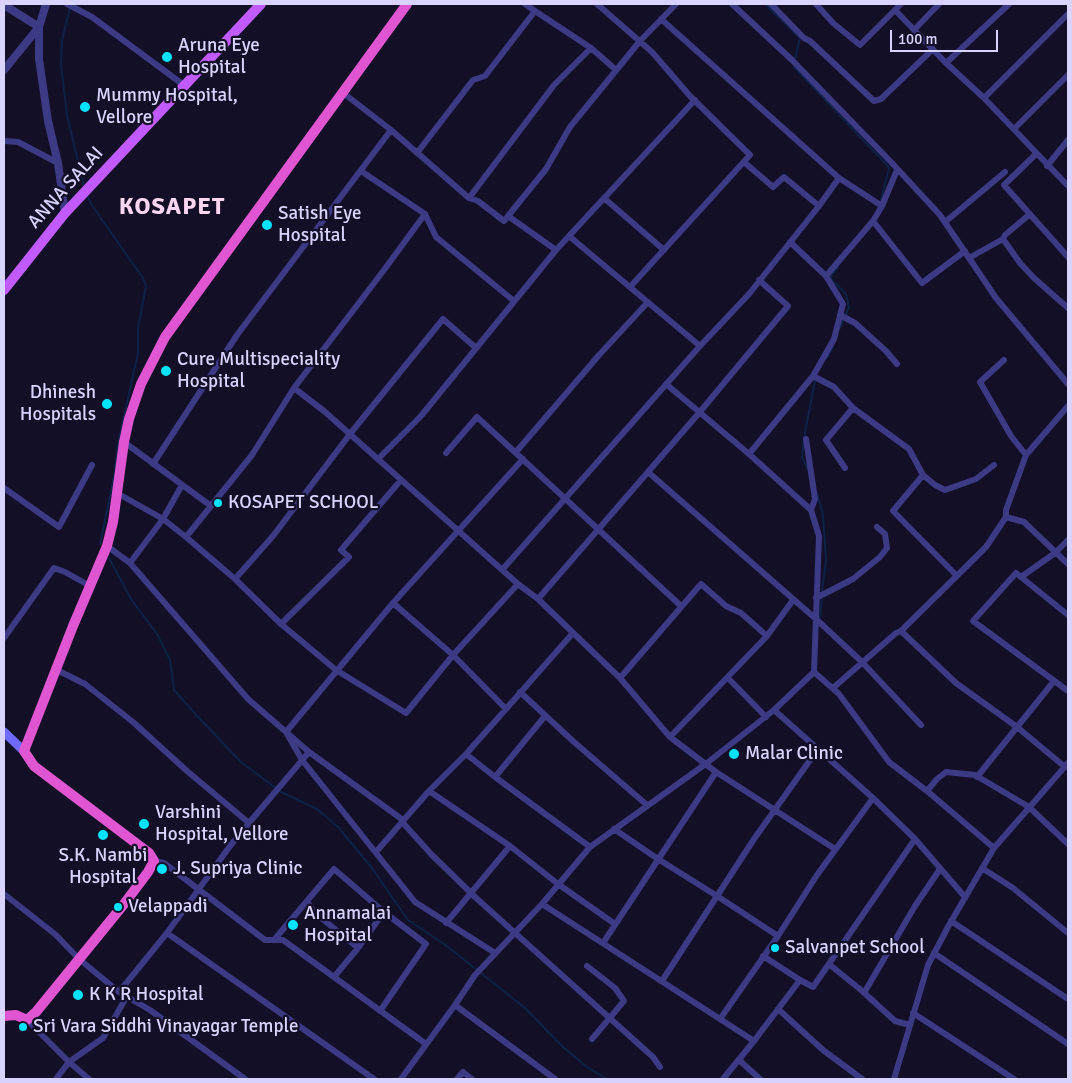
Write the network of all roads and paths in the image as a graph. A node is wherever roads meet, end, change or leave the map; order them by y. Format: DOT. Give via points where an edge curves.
graph roads {
  1 [pos="46,4"];
  2 [pos="261,4"];
  3 [pos="407,4"];
  4 [pos="525,4"];
  5 [pos="597,4"];
  6 [pos="676,4"];
  7 [pos="732,4"];
  8 [pos="771,4"];
  9 [pos="816,4"];
  10 [pos="901,4"];
  11 [pos="939,4"];
  12 [pos="1009,4"];
  13 [pos="4,5"];
  14 [pos="70,5"];
  15 [pos="895,10"];
  16 [pos="535,11"];
  17 [pos="1068,14"];
  18 [pos="661,19"];
  19 [pos="39,27"];
  20 [pos="914,30"];
  21 [pos="640,41"];
  22 [pos="591,48"];
  23 [pos="933,49"];
  24 [pos="946,63"];
  25 [pos="4,70"];
  26 [pos="616,70"];
  27 [pos="1068,75"];
  28 [pos="185,86"];
  29 [pos="342,92"];
  30 [pos="984,98"];
  31 [pos="695,100"];
  32 [pos="1014,129"];
  33 [pos="392,130"];
  34 [pos="4,141"];
  35 [pos="1067,143"];
  36 [pos="417,153"];
  37 [pos="1036,154"];
  38 [pos="744,162"];
  39 [pos="58,163"];
  40 [pos="1047,166"];
  41 [pos="361,170"];
  42 [pos="897,170"];
  43 [pos="1005,172"];
  44 [pos="839,178"];
  45 [pos="1068,186"];
  46 [pos="469,198"];
  47 [pos="604,198"];
  48 [pos="819,206"];
  49 [pos="882,206"];
  50 [pos="65,213"];
  51 [pos="425,214"];
  52 [pos="1030,214"];
  53 [pos="508,216"];
  54 [pos="873,221"];
  55 [pos="945,222"];
  56 [pos="569,236"];
  57 [pos="1003,239"];
  58 [pos="790,242"];
  59 [pos="556,250"];
  60 [pos="664,250"];
  61 [pos="965,251"];
  62 [pos="1068,257"];
  63 [pos="969,258"];
  64 [pos="826,276"];
  65 [pos="759,280"];
  66 [pos="630,287"];
  67 [pos="4,290"];
  68 [pos="514,301"];
  69 [pos="648,302"];
  70 [pos="1068,308"];
  71 [pos="840,315"];
  72 [pos="700,346"];
  73 [pos="476,348"];
  74 [pos="1004,360"];
  75 [pos="897,364"];
  76 [pos="813,376"];
  77 [pos="666,384"];
  78 [pos="1068,384"];
  79 [pos="294,388"];
  80 [pos="1068,406"];
  81 [pos="853,408"];
  82 [pos="699,413"];
  83 [pos="350,434"];
  84 [pos="806,439"];
  85 [pos="124,442"];
  86 [pos="516,452"];
  87 [pos="446,453"];
  88 [pos="749,454"];
  89 [pos="1026,455"];
  90 [pos="378,459"];
  91 [pos="523,460"];
  92 [pos="153,464"];
  93 [pos="92,465"];
  94 [pos="994,465"];
  95 [pos="845,468"];
  96 [pos="648,472"];
  97 [pos="922,475"];
  98 [pos="400,480"];
  99 [pos="182,485"];
  100 [pos="4,488"];
  101 [pos="117,492"];
  102 [pos="565,499"];
  103 [pos="211,506"];
  104 [pos="811,510"];
  105 [pos="1006,517"];
  106 [pos="163,519"];
  107 [pos="877,527"];
  108 [pos="599,529"];
  109 [pos="458,530"];
  110 [pos="186,537"];
  111 [pos="1068,540"];
  112 [pos="107,546"];
  113 [pos="1055,553"];
  114 [pos="130,563"];
  115 [pos="1068,564"];
  116 [pos="502,570"];
  117 [pos="956,575"];
  118 [pos="1021,577"];
  119 [pos="235,579"];
  120 [pos="518,584"];
  121 [pos="90,586"];
  122 [pos="816,598"];
  123 [pos="538,599"];
  124 [pos="794,600"];
  125 [pos="393,603"];
  126 [pos="681,606"];
  127 [pos="1068,616"];
  128 [pos="816,619"];
  129 [pos="281,624"];
  130 [pos="901,631"];
  131 [pos="573,633"];
  132 [pos="767,636"];
  133 [pos="4,638"];
  134 [pos="453,655"];
  135 [pos="862,662"];
  136 [pos="57,670"];
  137 [pos="336,670"];
  138 [pos="814,672"];
  139 [pos="620,678"];
  140 [pos="728,678"];
  141 [pos="1054,680"];
  142 [pos="833,688"];
  143 [pos="1068,691"];
  144 [pos="520,692"];
  145 [pos="506,709"];
  146 [pos="774,710"];
  147 [pos="545,716"];
  148 [pos="766,716"];
  149 [pos="921,725"];
  150 [pos="1017,726"];
  151 [pos="4,732"];
  152 [pos="286,732"];
  153 [pos="670,737"];
  154 [pos="818,749"];
  155 [pos="24,751"];
  156 [pos="309,752"];
  157 [pos="466,754"];
  158 [pos="302,760"];
  159 [pos="707,763"];
  160 [pos="1067,765"];
  161 [pos="716,772"];
  162 [pos="495,777"];
  163 [pos="977,777"];
  164 [pos="429,791"];
  165 [pos="927,791"];
  166 [pos="872,798"];
  167 [pos="647,805"];
  168 [pos="1029,808"];
  169 [pos="775,811"];
  170 [pos="404,820"];
  171 [pos="250,823"];
  172 [pos="614,829"];
  173 [pos="915,839"];
  174 [pos="1068,844"];
  175 [pos="510,846"];
  176 [pos="590,846"];
  177 [pos="994,848"];
  178 [pos="835,849"];
  179 [pos="376,852"];
  180 [pos="658,860"];
  181 [pos="154,861"];
  182 [pos="982,868"];
  183 [pos="940,869"];
  184 [pos="558,884"];
  185 [pos="199,888"];
  186 [pos="471,893"];
  187 [pos="4,894"];
  188 [pos="717,896"];
  189 [pos="965,897"];
  190 [pos="307,901"];
  191 [pos="542,904"];
  192 [pos="384,912"];
  193 [pos="952,921"];
  194 [pos="446,923"];
  195 [pos="615,924"];
  196 [pos="167,932"];
  197 [pos="514,932"];
  198 [pos="1068,933"];
  199 [pos="778,936"];
  200 [pos="274,940"];
  201 [pos="603,943"];
  202 [pos="358,948"];
  203 [pos="495,952"];
  204 [pos="934,953"];
  205 [pos="763,956"];
  206 [pos="79,959"];
  207 [pos="830,965"];
  208 [pos="587,966"];
  209 [pos="334,977"];
  210 [pos="800,980"];
  211 [pos="662,981"];
  212 [pos="119,992"];
  213 [pos="864,992"];
  214 [pos="127,996"];
  215 [pos="1068,999"];
  216 [pos="455,1005"];
  217 [pos="778,1009"];
  218 [pos="380,1011"];
  219 [pos="913,1013"];
  220 [pos="4,1016"];
  221 [pos="609,1019"];
  222 [pos="720,1019"];
  223 [pos="27,1020"];
  224 [pos="910,1025"];
  225 [pos="592,1039"];
  226 [pos="754,1041"];
  227 [pos="426,1044"];
  228 [pos="1068,1044"];
  229 [pos="739,1060"];
  230 [pos="69,1062"];
  231 [pos="660,1066"];
  232 [pos="854,1073"];
  233 [pos="56,1079"];
  234 [pos="89,1079"];
  235 [pos="245,1079"];
  236 [pos="374,1079"];
  237 [pos="401,1079"];
  238 [pos="457,1079"];
  239 [pos="472,1079"];
  240 [pos="555,1079"];
  241 [pos="723,1079"];
  242 [pos="760,1079"];
  243 [pos="849,1079"];
  244 [pos="862,1079"];
  245 [pos="894,1079"];
  246 [pos="1014,1079"];
  1 -- 19 [label="street"];
  2 -- 28 [label="main road, ANNA SALAI"];
  3 -- 29 [label="highway"];
  4 -- 16 [label="street"];
  5 -- 21 [label="street"];
  6 -- 18 [label="street"];
  7 -- 42 [label="street" via="792,60"];
  8 -- 23 [label="street" via="874,101 881,99"];
  9 -- 15 [label="street" via="860,45"];
  10 -- 15 [label="street"];
  11 -- 20 [label="street"];
  12 -- 24 [label="street"];
  13 -- 19 [label="street"];
  14 -- 28 [label="street"];
  15 -- 20 [label="street"];
  16 -- 22 [label="street"];
  16 -- 36 [label="street" via="485,76 473,80"];
  17 -- 30 [label="street"];
  18 -- 21 [label="street"];
  18 -- 44 [label="street"];
  19 -- 25 [label="street"];
  19 -- 39 [label="street" via="39,59"];
  20 -- 23 [label="street"];
  21 -- 26 [label="street"];
  21 -- 31 [label="street"];
  22 -- 26 [label="street"];
  22 -- 46 [label="street" via="554,85"];
  23 -- 24 [label="street"];
  24 -- 30 [label="street"];
  26 -- 53 [label="street" via="570,127 546,169"];
  27 -- 32 [label="street"];
  28 -- 50 [label="main road, ANNA SALAI"];
  29 -- 33 [label="street"];
  29 -- 85 [label="highway" via="165,337 141,384"];
  30 -- 32 [label="street"];
  31 -- 38 [label="street" via="750,155"];
  31 -- 47 [label="street"];
  32 -- 37 [label="street"];
  33 -- 36 [label="street"];
  33 -- 41 [label="street"];
  34 -- 39 [label="street" via="18,142"];
  35 -- 40 [label="street"];
  36 -- 46 [label="street"];
  37 -- 40 [label="street"];
  37 -- 52 [label="street" via="1004,185"];
  38 -- 48 [label="street" via="773,187 784,177"];
  38 -- 60 [label="street"];
  39 -- 50 [label="street"];
  40 -- 45 [label="street"];
  41 -- 51 [label="street"];
  41 -- 92 [label="street" via="237,335"];
  42 -- 49 [label="street"];
  42 -- 55 [label="street"];
  43 -- 55 [label="street"];
  44 -- 48 [label="street"];
  44 -- 49 [label="street"];
  46 -- 53 [label="street" via="504,221"];
  47 -- 56 [label="street"];
  47 -- 60 [label="street"];
  48 -- 58 [label="street"];
  49 -- 54 [label="street"];
  50 -- 67 [label="main road, ANNA SALAI"];
  51 -- 68 [label="street" via="436,237"];
  51 -- 79 [label="street"];
  52 -- 57 [label="street"];
  52 -- 62 [label="street"];
  53 -- 59 [label="street"];
  54 -- 61 [label="street" via="922,283"];
  54 -- 64 [label="street"];
  55 -- 61 [label="street"];
  56 -- 59 [label="street"];
  56 -- 66 [label="street"];
  57 -- 63 [label="street"];
  57 -- 70 [label="street" via="1034,278"];
  58 -- 64 [label="street"];
  58 -- 65 [label="street"];
  59 -- 68 [label="street"];
  60 -- 66 [label="street"];
  61 -- 63 [label="street"];
  63 -- 78 [label="street" via="996,298"];
  64 -- 71 [label="street" via="843,304"];
  65 -- 72 [label="street"];
  65 -- 82 [label="street" via="788,306"];
  66 -- 69 [label="street"];
  68 -- 73 [label="street"];
  69 -- 72 [label="street"];
  69 -- 86 [label="street"];
  71 -- 75 [label="street" via="855,323"];
  71 -- 76 [label="street" via="834,339"];
  72 -- 77 [label="street"];
  73 -- 83 [label="street" via="443,319"];
  73 -- 90 [label="street" via="421,416"];
  74 -- 89 [label="street" via="980,382 1011,436"];
  76 -- 81 [label="street" via="834,387"];
  76 -- 88 [label="street"];
  77 -- 82 [label="street"];
  77 -- 102 [label="street"];
  79 -- 83 [label="street"];
  79 -- 103 [label="street" via="252,455"];
  80 -- 89 [label="street"];
  81 -- 95 [label="street" via="826,440"];
  81 -- 97 [label="street" via="909,450"];
  82 -- 88 [label="street"];
  82 -- 96 [label="street"];
  83 -- 90 [label="street"];
  83 -- 119 [label="street" via="273,536"];
  84 -- 104 [label="street" via="815,500"];
  85 -- 92 [label="street"];
  85 -- 101 [label="highway"];
  86 -- 87 [label="street" via="477,417"];
  86 -- 91 [label="street"];
  88 -- 104 [label="street"];
  89 -- 105 [label="street"];
  90 -- 98 [label="street"];
  91 -- 102 [label="street"];
  91 -- 109 [label="street"];
  92 -- 99 [label="street"];
  93 -- 100 [label="street" via="59,527"];
  94 -- 97 [label="street" via="976,479 945,490"];
  96 -- 108 [label="street"];
  96 -- 124 [label="street"];
  97 -- 117 [label="street" via="893,511"];
  98 -- 109 [label="street"];
  98 -- 129 [label="street" via="341,550 349,557"];
  99 -- 103 [label="street"];
  99 -- 106 [label="street"];
  101 -- 106 [label="street"];
  101 -- 112 [label="highway"];
  102 -- 108 [label="street"];
  102 -- 116 [label="street"];
  103 -- 110 [label="street"];
  104 -- 122 [label="street" via="819,536"];
  105 -- 113 [label="street" via="1024,522"];
  105 -- 117 [label="street" via="986,547 964,571"];
  106 -- 110 [label="street"];
  106 -- 114 [label="street"];
  107 -- 122 [label="street" via="885,534 887,548 880,557 853,580"];
  108 -- 123 [label="street"];
  108 -- 126 [label="street"];
  109 -- 116 [label="street"];
  109 -- 125 [label="street"];
  110 -- 119 [label="street"];
  111 -- 113 [label="street"];
  112 -- 114 [label="street"];
  112 -- 121 [label="highway"];
  113 -- 115 [label="street"];
  113 -- 118 [label="street"];
  114 -- 152 [label="street" via="248,699"];
  116 -- 120 [label="street"];
  117 -- 130 [label="street"];
  118 -- 127 [label="street"];
  118 -- 141 [label="street" via="1016,573 972,621"];
  119 -- 129 [label="street"];
  120 -- 123 [label="street"];
  120 -- 134 [label="street"];
  121 -- 133 [label="street" via="54,568"];
  121 -- 136 [label="highway"];
  122 -- 128 [label="street"];
  123 -- 131 [label="street"];
  124 -- 128 [label="street"];
  124 -- 132 [label="street"];
  125 -- 134 [label="street"];
  125 -- 137 [label="street"];
  126 -- 132 [label="street" via="701,584"];
  126 -- 139 [label="street"];
  128 -- 135 [label="street"];
  128 -- 138 [label="street"];
  129 -- 137 [label="street"];
  130 -- 135 [label="street"];
  130 -- 150 [label="street" via="956,683"];
  131 -- 139 [label="street"];
  131 -- 144 [label="street"];
  132 -- 140 [label="street"];
  134 -- 137 [label="street" via="406,713"];
  134 -- 145 [label="street"];
  135 -- 142 [label="street"];
  135 -- 149 [label="street"];
  136 -- 155 [label="highway"];
  136 -- 171 [label="street" via="84,684 133,722"];
  137 -- 152 [label="street"];
  138 -- 142 [label="street"];
  138 -- 146 [label="street"];
  139 -- 153 [label="street"];
  140 -- 148 [label="street"];
  140 -- 153 [label="street"];
  141 -- 143 [label="street"];
  141 -- 150 [label="street"];
  142 -- 165 [label="street" via="889,762"];
  144 -- 145 [label="street"];
  144 -- 147 [label="street"];
  145 -- 157 [label="street"];
  146 -- 148 [label="street"];
  146 -- 154 [label="street"];
  147 -- 162 [label="street"];
  147 -- 167 [label="street"];
  148 -- 159 [label="street"];
  150 -- 160 [label="street"];
  150 -- 163 [label="street"];
  151 -- 155 [label="main road"];
  152 -- 156 [label="street"];
  152 -- 158 [label="street"];
  153 -- 159 [label="street"];
  154 -- 166 [label="street"];
  154 -- 169 [label="street"];
  155 -- 181 [label="highway" via="34,766 149,853"];
  156 -- 158 [label="street"];
  156 -- 170 [label="street"];
  157 -- 162 [label="street"];
  157 -- 164 [label="street"];
  158 -- 171 [label="street"];
  158 -- 179 [label="street"];
  159 -- 161 [label="street"];
  159 -- 167 [label="street"];
  160 -- 168 [label="street"];
  161 -- 169 [label="street"];
  161 -- 180 [label="street"];
  162 -- 176 [label="street"];
  163 -- 165 [label="street" via="946,772"];
  163 -- 168 [label="street"];
  164 -- 170 [label="street"];
  164 -- 175 [label="street"];
  165 -- 177 [label="street"];
  166 -- 173 [label="street"];
  166 -- 178 [label="street"];
  167 -- 172 [label="street"];
  168 -- 174 [label="street"];
  168 -- 177 [label="street"];
  169 -- 178 [label="street"];
  169 -- 188 [label="street"];
  170 -- 179 [label="street"];
  170 -- 186 [label="street" via="431,854"];
  171 -- 185 [label="street"];
  172 -- 176 [label="street"];
  172 -- 180 [label="street"];
  173 -- 183 [label="street"];
  173 -- 207 [label="street"];
  175 -- 184 [label="street"];
  175 -- 186 [label="street"];
  176 -- 184 [label="street"];
  177 -- 182 [label="street"];
  178 -- 199 [label="street"];
  179 -- 194 [label="street" via="415,902"];
  180 -- 188 [label="street"];
  180 -- 195 [label="street"];
  181 -- 185 [label="street" via="164,862"];
  181 -- 206 [label="highway"];
  182 -- 189 [label="street"];
  182 -- 198 [label="street" via="1013,888"];
  183 -- 189 [label="street"];
  183 -- 213 [label="street"];
  184 -- 191 [label="street"];
  184 -- 195 [label="street"];
  185 -- 196 [label="street"];
  185 -- 200 [label="street" via="265,940"];
  186 -- 194 [label="street"];
  186 -- 197 [label="street"];
  187 -- 206 [label="street" via="56,935"];
  188 -- 199 [label="street"];
  188 -- 211 [label="street"];
  189 -- 193 [label="street"];
  190 -- 192 [label="street" via="334,870"];
  190 -- 200 [label="street"];
  190 -- 202 [label="street" via="314,912"];
  191 -- 197 [label="street"];
  191 -- 201 [label="street"];
  192 -- 202 [label="street"];
  192 -- 218 [label="street" via="426,944"];
  193 -- 204 [label="street"];
  193 -- 215 [label="street"];
  194 -- 203 [label="street"];
  195 -- 201 [label="street"];
  196 -- 212 [label="street"];
  196 -- 236 [label="street"];
  197 -- 203 [label="street"];
  197 -- 221 [label="street"];
  199 -- 205 [label="street"];
  200 -- 209 [label="street" via="283,940"];
  201 -- 211 [label="street"];
  202 -- 209 [label="street"];
  203 -- 216 [label="street"];
  204 -- 219 [label="street"];
  204 -- 228 [label="street"];
  205 -- 210 [label="street"];
  205 -- 222 [label="street"];
  206 -- 212 [label="street"];
  206 -- 223 [label="highway"];
  207 -- 210 [label="street" via="813,987"];
  207 -- 213 [label="street"];
  208 -- 221 [label="street" via="614,988 624,1001"];
  209 -- 218 [label="street"];
  210 -- 217 [label="street"];
  211 -- 222 [label="street"];
  212 -- 214 [label="street"];
  213 -- 224 [label="street" via="895,1021"];
  214 -- 230 [label="street" via="103,1038"];
  214 -- 235 [label="street"];
  216 -- 227 [label="street"];
  216 -- 240 [label="street"];
  217 -- 226 [label="street"];
  217 -- 232 [label="street"];
  218 -- 227 [label="street"];
  219 -- 224 [label="street"];
  219 -- 246 [label="street"];
  220 -- 223 [label="highway" via="16,1015"];
  221 -- 225 [label="street"];
  221 -- 231 [label="street"];
  222 -- 226 [label="street"];
  223 -- 230 [label="street"];
  224 -- 245 [label="street"];
  226 -- 229 [label="street"];
  227 -- 237 [label="street"];
  229 -- 241 [label="street"];
  229 -- 242 [label="street"];
  230 -- 233 [label="street"];
  230 -- 234 [label="street"];
  232 -- 243 [label="street"];
  232 -- 244 [label="street"];
  238 -- 239 [label="street" via="463,1072"];
}
